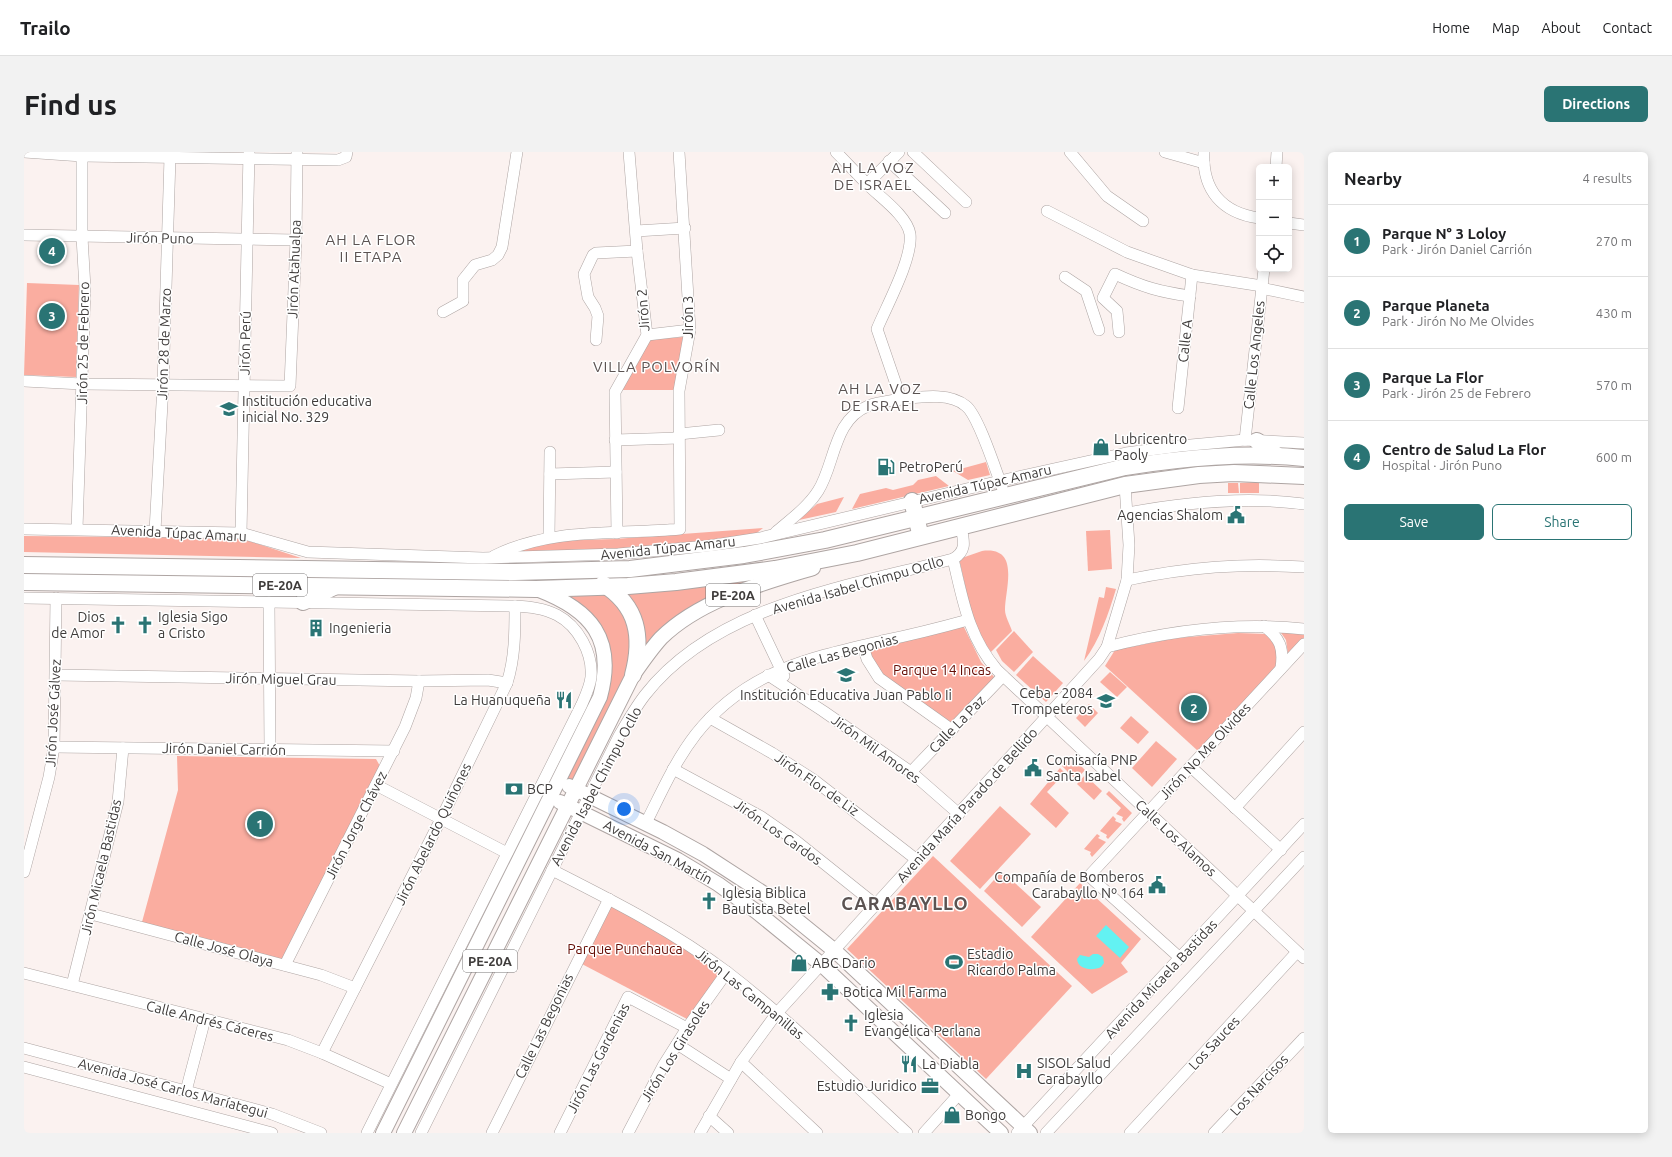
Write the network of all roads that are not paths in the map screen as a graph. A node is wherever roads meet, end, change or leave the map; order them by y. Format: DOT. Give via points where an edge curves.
graph roads {
  1 [pos="24,152"];
  2 [pos="348,152"];
  3 [pos="517,152"];
  4 [pos="629,152"];
  5 [pos="679,152"];
  6 [pos="836,152"];
  7 [pos="899,152"];
  8 [pos="913,152"];
  9 [pos="1070,152"];
  10 [pos="1165,152"];
  11 [pos="1277,152"];
  12 [pos="78,155"];
  13 [pos="186,155"];
  14 [pos="249,155"];
  15 [pos="297,156"];
  16 [pos="170,157"];
  17 [pos="1204,157"];
  18 [pos="889,161"];
  19 [pos="1276,164"];
  20 [pos="867,184"];
  21 [pos="966,202"];
  22 [pos="1047,211"];
  23 [pos="944,213"];
  24 [pos="1256,217"];
  25 [pos="1143,221"];
  26 [pos="1292,223"];
  27 [pos="1304,225"];
  28 [pos="685,228"];
  29 [pos="636,230"];
  30 [pos="24,235"];
  31 [pos="82,237"];
  32 [pos="167,238"];
  33 [pos="247,240"];
  34 [pos="296,240"];
  35 [pos="637,251"];
  36 [pos="1264,272"];
  37 [pos="1192,275"];
  38 [pos="1065,277"];
  39 [pos="1262,287"];
  40 [pos="1190,296"];
  41 [pos="1304,297"];
  42 [pos="443,312"];
  43 [pos="690,330"];
  44 [pos="1098,330"];
  45 [pos="1119,332"];
  46 [pos="647,335"];
  47 [pos="596,340"];
  48 [pos="24,382"];
  49 [pos="82,384"];
  50 [pos="163,385"];
  51 [pos="244,386"];
  52 [pos="901,399"];
  53 [pos="1178,408"];
  54 [pos="719,430"];
  55 [pos="679,436"];
  56 [pos="615,440"];
  57 [pos="1251,440"];
  58 [pos="1304,443"];
  59 [pos="550,452"];
  60 [pos="1278,456"];
  61 [pos="1141,458"];
  62 [pos="1304,458"];
  63 [pos="616,472"];
  64 [pos="550,474"];
  65 [pos="1304,476"];
  66 [pos="1000,481"];
  67 [pos="1125,485"];
  68 [pos="1006,497"];
  69 [pos="912,501"];
  70 [pos="1304,504"];
  71 [pos="1128,513"];
  72 [pos="917,519"];
  73 [pos="961,526"];
  74 [pos="24,528"];
  75 [pos="77,530"];
  76 [pos="155,531"];
  77 [pos="241,533"];
  78 [pos="617,533"];
  79 [pos="772,535"];
  80 [pos="549,537"];
  81 [pos="921,537"];
  82 [pos="857,553"];
  83 [pos="953,559"];
  84 [pos="486,562"];
  85 [pos="24,565"];
  86 [pos="1304,567"];
  87 [pos="529,572"];
  88 [pos="576,572"];
  89 [pos="1127,580"];
  90 [pos="24,582"];
  91 [pos="336,586"];
  92 [pos="608,587"];
  93 [pos="533,589"];
  94 [pos="24,598"];
  95 [pos="56,598"];
  96 [pos="269,602"];
  97 [pos="303,602"];
  98 [pos="515,606"];
  99 [pos="755,615"];
  100 [pos="968,620"];
  101 [pos="1264,626"];
  102 [pos="1304,629"];
  103 [pos="1304,644"];
  104 [pos="863,646"];
  105 [pos="1107,647"];
  106 [pos="1281,668"];
  107 [pos="780,669"];
  108 [pos="56,675"];
  109 [pos="633,675"];
  110 [pos="768,675"];
  111 [pos="1003,676"];
  112 [pos="269,679"];
  113 [pos="419,681"];
  114 [pos="506,683"];
  115 [pos="790,689"];
  116 [pos="710,718"];
  117 [pos="1047,718"];
  118 [pos="952,730"];
  119 [pos="1304,732"];
  120 [pos="54,747"];
  121 [pos="123,748"];
  122 [pos="270,750"];
  123 [pos="394,751"];
  124 [pos="1191,767"];
  125 [pos="673,769"];
  126 [pos="911,772"];
  127 [pos="553,778"];
  128 [pos="376,785"];
  129 [pos="576,790"];
  130 [pos="545,794"];
  131 [pos="589,796"];
  132 [pos="568,805"];
  133 [pos="1235,808"];
  134 [pos="581,812"];
  135 [pos="1148,812"];
  136 [pos="959,814"];
  137 [pos="441,819"];
  138 [pos="646,823"];
  139 [pos="1304,824"];
  140 [pos="1280,850"];
  141 [pos="507,853"];
  142 [pos="918,860"];
  143 [pos="1302,864"];
  144 [pos="552,870"];
  145 [pos="24,872"];
  146 [pos="1238,896"];
  147 [pos="608,899"];
  148 [pos="876,905"];
  149 [pos="1254,911"];
  150 [pos="91,914"];
  151 [pos="835,951"];
  152 [pos="1300,955"];
  153 [pos="1180,958"];
  154 [pos="285,965"];
  155 [pos="822,965"];
  156 [pos="727,972"];
  157 [pos="24,973"];
  158 [pos="72,985"];
  159 [pos="355,988"];
  160 [pos="777,1013"];
  161 [pos="205,1019"];
  162 [pos="687,1028"];
  163 [pos="1304,1038"];
  164 [pos="676,1044"];
  165 [pos="24,1048"];
  166 [pos="322,1053"];
  167 [pos="741,1062"];
  168 [pos="24,1067"];
  169 [pos="731,1079"];
  170 [pos="392,1084"];
  171 [pos="186,1091"];
  172 [pos="959,1094"];
  173 [pos="709,1116"];
  174 [pos="1024,1131"];
  175 [pos="272,1133"];
  176 [pos="321,1133"];
  177 [pos="367,1133"];
  178 [pos="383,1133"];
  179 [pos="404,1133"];
  180 [pos="421,1133"];
  181 [pos="492,1133"];
  182 [pos="560,1133"];
  183 [pos="628,1133"];
  184 [pos="700,1133"];
  185 [pos="728,1133"];
  186 [pos="817,1133"];
  187 [pos="907,1133"];
  188 [pos="924,1133"];
  189 [pos="1001,1133"];
  190 [pos="1046,1133"];
  191 [pos="1130,1133"];
  192 [pos="1214,1133"];
  1 -- 12 [label="street"];
  2 -- 15 [label="street" via="346,157 338,160"];
  3 -- 42 [label="street" via="502,247 498,255 492,260 476,265 463,280 463,301"];
  4 -- 29 [label="street, Jirón 2"];
  5 -- 28 [label="street, Jirón 3"];
  6 -- 20 [label="street"];
  7 -- 18 [label="street"];
  8 -- 21 [label="street"];
  9 -- 25 [label="street" via="1107,196"];
  10 -- 17 [label="street"];
  11 -- 19 [label="street"];
  12 -- 16 [label="street"];
  12 -- 31 [label="street, Jirón 25 de Febrero"];
  13 -- 14 [label="street"];
  13 -- 16 [label="street"];
  14 -- 15 [label="street"];
  14 -- 33 [label="street, Jirón Perú"];
  15 -- 34 [label="street, Jirón Atahualpa"];
  16 -- 32 [label="street, Jirón 28 de Marzo"];
  17 -- 24 [label="street" via="1215,196 1233,211"];
  18 -- 20 [label="street"];
  18 -- 23 [label="street"];
  20 -- 52 [label="street" via="901,217 910,232 910,243 902,269 877,328"];
  22 -- 37 [label="street" via="1127,252"];
  26 -- 27 [label="street"];
  28 -- 29 [label="street"];
  28 -- 43 [label="street, Jirón 3"];
  29 -- 35 [label="street, Jirón 2"];
  30 -- 31 [label="street, Jirón Puno"];
  31 -- 32 [label="street, Jirón Puno"];
  31 -- 49 [label="street, Jirón 25 de Febrero" via="85,288"];
  32 -- 33 [label="street, Jirón Puno"];
  32 -- 50 [label="street, Jirón 28 de Marzo"];
  33 -- 34 [label="street, Jirón Puno"];
  33 -- 51 [label="street, Jirón Perú"];
  34 -- 51 [label="street, Jirón Atahualpa" via="290,386"];
  35 -- 46 [label="street, Jirón 2"];
  35 -- 47 [label="street" via="596,253 584,274 588,297 598,316"];
  36 -- 39 [label="street, Calle Los Angeles"];
  37 -- 39 [label="street"];
  37 -- 40 [label="street, Calle A"];
  38 -- 44 [label="street" via="1086,291"];
  39 -- 41 [label="street"];
  39 -- 57 [label="street, Calle Los Angeles"];
  40 -- 45 [label="street" via="1144,288 1116,274 1103,298 1117,311"];
  40 -- 53 [label="street, Calle A"];
  43 -- 46 [label="street"];
  43 -- 55 [label="street, Jirón 3" via="679,392"];
  46 -- 56 [label="street, Jirón 2" via="614,392"];
  48 -- 49 [label="street"];
  49 -- 50 [label="street"];
  49 -- 75 [label="street, Jirón 25 de Febrero"];
  50 -- 51 [label="street"];
  50 -- 76 [label="street, Jirón 28 de Marzo"];
  51 -- 77 [label="street, Jirón Perú"];
  52 -- 66 [label="street" via="952,399 967,406 977,423"];
  52 -- 79 [label="street" via="868,406 855,414 836,443 817,493"];
  54 -- 55 [label="street"];
  55 -- 56 [label="street"];
  55 -- 78 [label="street, Jirón 3" via="680,529"];
  56 -- 63 [label="street, Jirón 2"];
  57 -- 58 [label="street, Avenida Túpac Amaru"];
  57 -- 60 [label="highway"];
  57 -- 61 [label="street, Avenida Túpac Amaru"];
  59 -- 64 [label="street"];
  60 -- 61 [label="highway, Avenida Túpac Amaru"];
  60 -- 62 [label="highway, Avenida Túpac Amaru"];
  61 -- 66 [label="street, Avenida Túpac Amaru" via="1098,458"];
  61 -- 68 [label="highway, Avenida Túpac Amaru" via="1106,471"];
  63 -- 64 [label="street"];
  63 -- 78 [label="street, Jirón 2"];
  64 -- 80 [label="street"];
  65 -- 67 [label="highway" via="1234,473"];
  66 -- 68 [label="street"];
  66 -- 69 [label="street, Avenida Túpac Amaru"];
  67 -- 71 [label="street, Avenida María Parado de Bellido"];
  67 -- 73 [label="highway"];
  68 -- 72 [label="highway, Avenida Túpac Amaru"];
  69 -- 72 [label="highway"];
  69 -- 79 [label="street, Avenida Túpac Amaru"];
  70 -- 71 [label="street" via="1224,501"];
  71 -- 89 [label="street, Avenida María Parado de Bellido"];
  72 -- 81 [label="highway"];
  72 -- 88 [label="highway, Avenida Túpac Amaru" via="744,555 630,569"];
  73 -- 81 [label="highway"];
  73 -- 83 [label="street, Avenida Isabel Chimpu Ocllo" via="964,548 961,554"];
  74 -- 75 [label="street, Avenida Túpac Amaru"];
  75 -- 76 [label="street, Avenida Túpac Amaru"];
  76 -- 77 [label="street, Avenida Túpac Amaru"];
  77 -- 84 [label="street, Avenida Túpac Amaru" via="308,552"];
  78 -- 80 [label="street"];
  79 -- 84 [label="street, Avenida Túpac Amaru" via="651,552"];
  80 -- 84 [label="street" via="506,550"];
  81 -- 82 [label="highway"];
  82 -- 92 [label="highway, PE-20A" via="727,576"];
  82 -- 109 [label="main road, Avenida Isabel Chimpu Ocllo / PE-20A" via="738,593 697,612 662,637"];
  83 -- 99 [label="street, Avenida Isabel Chimpu Ocllo" via="810,596"];
  83 -- 100 [label="street, Calle Los Alamos"];
  84 -- 85 [label="highway, Avenida Túpac Amaru / PE-20A"];
  84 -- 87 [label="highway, Avenida Túpac Amaru / PE-20A"];
  86 -- 89 [label="street" via="1266,564 1219,565 1173,570"];
  87 -- 88 [label="highway, Avenida Túpac Amaru / PE-20A"];
  87 -- 93 [label="highway"];
  88 -- 92 [label="highway" via="594,578"];
  89 -- 105 [label="street, Avenida María Parado de Bellido"];
  90 -- 91 [label="highway, PE-20A"];
  91 -- 93 [label="highway, PE-20A"];
  91 -- 97 [label="highway"];
  92 -- 93 [label="highway, PE-20A"];
  92 -- 109 [label="highway" via="628,607 635,620 639,646"];
  93 -- 127 [label="main road, PE-20A" via="558,597 579,610 598,636 605,657 606,669 600,697"];
  94 -- 95 [label="street"];
  95 -- 96 [label="street"];
  95 -- 108 [label="street, Jirón José Gálvez"];
  96 -- 97 [label="street"];
  96 -- 112 [label="street"];
  97 -- 98 [label="street"];
  98 -- 114 [label="street, Jirón Abelardo Quiñones" via="512,667"];
  98 -- 127 [label="street" via="545,610 565,620 580,637 590,663 591,677 588,690"];
  99 -- 107 [label="street, Jirón Mil Amores"];
  99 -- 131 [label="street, Avenida Isabel Chimpu Ocllo" via="690,651 654,685 633,711"];
  100 -- 104 [label="street, Calle Las Begonias"];
  100 -- 111 [label="street, Calle Los Alamos" via="981,650"];
  101 -- 102 [label="street"];
  101 -- 105 [label="street" via="1193,629"];
  101 -- 106 [label="street" via="1279,640 1283,657"];
  103 -- 106 [label="street, Jirón No Me Olvides"];
  104 -- 107 [label="street, Calle Las Begonias" via="811,658"];
  104 -- 118 [label="street" via="867,659 879,678"];
  105 -- 117 [label="street, Avenida María Parado de Bellido"];
  106 -- 124 [label="street, Jirón No Me Olvides"];
  107 -- 110 [label="street, Calle Las Begonias"];
  107 -- 115 [label="street, Jirón Mil Amores"];
  108 -- 112 [label="street, Jirón Miguel Grau"];
  108 -- 120 [label="street, Jirón José Gálvez"];
  109 -- 129 [label="main road, Avenida Isabel Chimpu Ocllo / PE-20A"];
  110 -- 115 [label="street, Jirón Mil Amores"];
  110 -- 116 [label="street, Calle Las Begonias" via="739,693"];
  111 -- 117 [label="street, Calle Los Alamos"];
  111 -- 118 [label="street, Calle La Paz"];
  112 -- 113 [label="street, Jirón Miguel Grau"];
  112 -- 122 [label="street"];
  113 -- 114 [label="street, Jirón Miguel Grau" via="488,680"];
  113 -- 123 [label="street, Jirón Jorge Chávez" via="412,712"];
  114 -- 137 [label="street, Jirón Abelardo Quiñones"];
  115 -- 126 [label="street, Jirón Mil Amores"];
  116 -- 125 [label="street, Calle Las Begonias" via="696,733"];
  116 -- 142 [label="street, Jirón Flor de Liz" via="814,780"];
  117 -- 135 [label="street, Calle Los Alamos"];
  117 -- 136 [label="street, Avenida María Parado de Bellido"];
  118 -- 126 [label="street, Calle La Paz"];
  119 -- 133 [label="street"];
  120 -- 121 [label="street, Jirón Daniel Carrión"];
  120 -- 145 [label="street, Jirón José Gálvez" via="49,777"];
  121 -- 122 [label="street, Jirón Daniel Carrión"];
  121 -- 150 [label="street, Jirón Micaela Bastidas" via="118,802"];
  122 -- 123 [label="street, Jirón Daniel Carrión"];
  123 -- 128 [label="street, Jirón Jorge Chávez"];
  124 -- 133 [label="street"];
  124 -- 135 [label="street, Jirón No Me Olvides"];
  125 -- 138 [label="street, Calle Las Begonias"];
  125 -- 148 [label="street, Jirón Los Cardos" via="760,816 796,841"];
  126 -- 136 [label="street, Jirón Mil Amores"];
  127 -- 129 [label="main road, Avenida San Martín"];
  127 -- 130 [label="main road, PE-20A"];
  128 -- 137 [label="street"];
  128 -- 154 [label="street, Jirón Jorge Chávez"];
  129 -- 131 [label="main road, Avenida San Martín"];
  129 -- 132 [label="main road, Avenida Isabel Chimpu Ocllo / PE-20A"];
  130 -- 132 [label="main road, Avenida San Martín"];
  130 -- 141 [label="street"];
  130 -- 178 [label="main road, PE-20A"];
  131 -- 134 [label="street, Avenida Isabel Chimpu Ocllo"];
  131 -- 138 [label="main road, Avenida San Martín"];
  132 -- 134 [label="main road, Avenida San Martín"];
  132 -- 179 [label="main road, Avenida Isabel Chimpu Ocllo / PE-20A"];
  133 -- 140 [label="street"];
  134 -- 144 [label="street, Avenida Isabel Chimpu Ocllo"];
  134 -- 155 [label="main road, Avenida San Martín" via="655,848 718,884 777,927"];
  135 -- 146 [label="street, Calle Los Alamos"];
  135 -- 153 [label="street, Jirón No Me Olvides" via="1089,876"];
  136 -- 142 [label="street, Avenida María Parado de Bellido"];
  137 -- 141 [label="street"];
  137 -- 159 [label="street, Jirón Abelardo Quiñones"];
  138 -- 151 [label="main road, Avenida San Martín" via="703,854 745,881"];
  139 -- 140 [label="street, Avenida Micaela Bastidas"];
  140 -- 146 [label="street, Avenida Micaela Bastidas"];
  141 -- 170 [label="street"];
  142 -- 148 [label="street, Avenida María Parado de Bellido"];
  143 -- 149 [label="street, Avenida Micaela Bastidas"];
  144 -- 147 [label="street, Jirón Las Campanillas"];
  144 -- 180 [label="street, Avenida Isabel Chimpu Ocllo"];
  146 -- 149 [label="street, Calle Los Alamos"];
  146 -- 153 [label="street, Avenida Micaela Bastidas"];
  147 -- 156 [label="street, Jirón Las Campanillas" via="674,935"];
  147 -- 181 [label="street, Calle Las Begonias"];
  148 -- 151 [label="street, Avenida María Parado de Bellido"];
  149 -- 152 [label="street, Calle Los Alamos"];
  149 -- 190 [label="street, Avenida Micaela Bastidas"];
  150 -- 154 [label="street, Calle José Olaya"];
  150 -- 158 [label="street, Jirón Micaela Bastidas"];
  151 -- 155 [label="street, Avenida María Parado de Bellido"];
  151 -- 174 [label="main road, Avenida San Martín"];
  152 -- 191 [label="street, Los Sauces"];
  153 -- 174 [label="street, Avenida Micaela Bastidas"];
  154 -- 159 [label="street, Calle José Olaya"];
  155 -- 160 [label="street, Avenida María Parado de Bellido"];
  155 -- 172 [label="main road, Avenida San Martín"];
  156 -- 160 [label="street, Jirón Las Campanillas"];
  156 -- 162 [label="street, Jirón Los Girasoles"];
  157 -- 158 [label="street, Calle Andrés Cáceres"];
  158 -- 161 [label="street, Calle Andrés Cáceres"];
  159 -- 166 [label="street, Jirón Abelardo Quiñones"];
  160 -- 167 [label="street, Avenida María Parado de Bellido"];
  160 -- 187 [label="street, Jirón Las Campanillas"];
  161 -- 166 [label="street, Calle Andrés Cáceres" via="288,1040"];
  161 -- 171 [label="street"];
  162 -- 164 [label="street, Jirón Los Girasoles"];
  162 -- 182 [label="street, Jirón Las Gardenias" via="628,997"];
  163 -- 192 [label="street, Los Narcisos"];
  164 -- 169 [label="street"];
  164 -- 183 [label="street, Jirón Los Girasoles"];
  165 -- 171 [label="street, Avenida José Carlos Maríategui"];
  166 -- 170 [label="street, Calle Andrés Cáceres"];
  167 -- 169 [label="street, Avenida María Parado de Bellido"];
  167 -- 186 [label="street"];
  168 -- 175 [label="street, Avenida José Carlos Maríategui"];
  169 -- 173 [label="street, Avenida María Parado de Bellido"];
  170 -- 177 [label="street"];
  171 -- 176 [label="street, Avenida José Carlos Maríategui" via="272,1114"];
  172 -- 188 [label="street"];
  172 -- 189 [label="main road, Avenida San Martín"];
  173 -- 184 [label="street, Avenida María Parado de Bellido"];
  173 -- 185 [label="street"];
}
